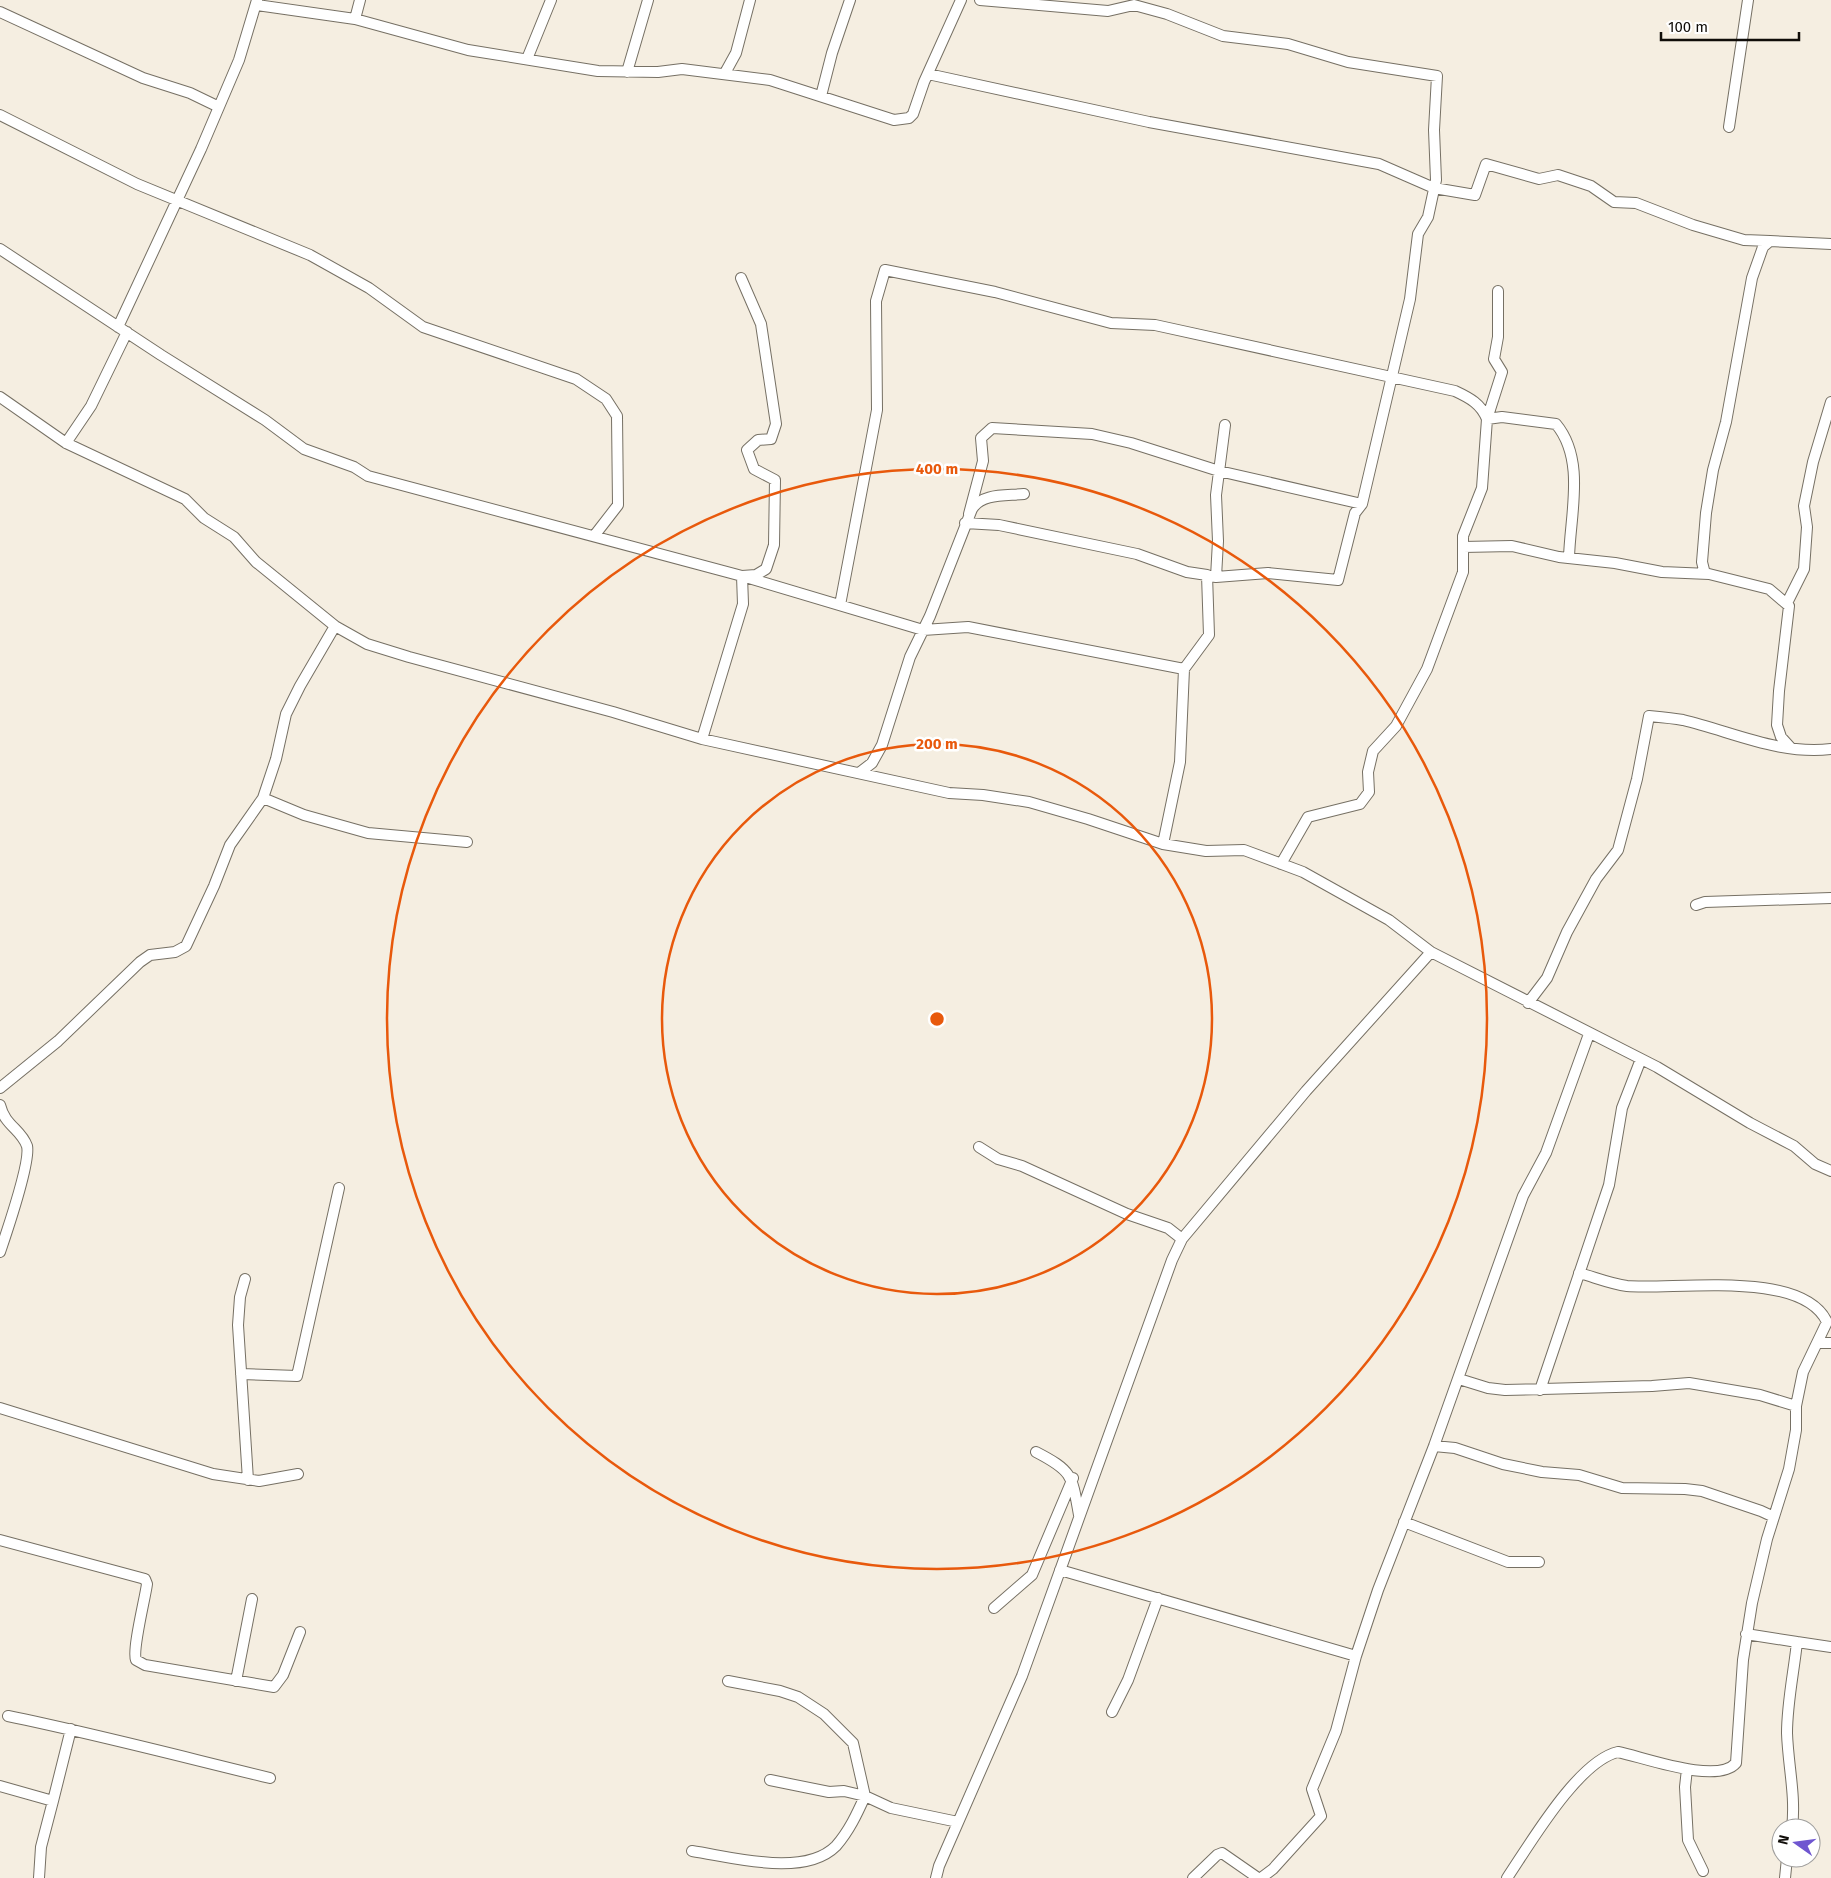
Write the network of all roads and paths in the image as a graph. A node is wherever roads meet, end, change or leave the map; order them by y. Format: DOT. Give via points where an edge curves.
graph roads {
  1 [pos="360,0"];
  2 [pos="552,0"];
  3 [pos="648,0"];
  4 [pos="750,0"];
  5 [pos="850,0"];
  6 [pos="961,0"];
  7 [pos="980,0"];
  8 [pos="1748,0"];
  9 [pos="257,2"];
  10 [pos="1134,3"];
  11 [pos="0,12"];
  12 [pos="356,19"];
  13 [pos="527,58"];
  14 [pos="627,72"];
  15 [pos="726,73"];
  16 [pos="928,74"];
  17 [pos="821,96"];
  18 [pos="219,107"];
  19 [pos="0,115"];
  20 [pos="1729,127"];
  21 [pos="1434,188"];
  22 [pos="175,201"];
  23 [pos="1770,241"];
  24 [pos="1831,244"];
  25 [pos="0,249"];
  26 [pos="741,278"];
  27 [pos="1498,291"];
  28 [pos="118,327"];
  29 [pos="127,332"];
  30 [pos="1392,378"];
  31 [pos="0,397"];
  32 [pos="1831,402"];
  33 [pos="1487,420"];
  34 [pos="1225,425"];
  35 [pos="66,443"];
  36 [pos="1220,471"];
  37 [pos="1024,494"];
  38 [pos="1362,504"];
  39 [pos="967,518"];
  40 [pos="594,536"];
  41 [pos="1463,547"];
  42 [pos="1569,558"];
  43 [pos="1704,574"];
  44 [pos="742,576"];
  45 [pos="1211,576"];
  46 [pos="1786,603"];
  47 [pos="840,605"];
  48 [pos="335,626"];
  49 [pos="923,630"];
  50 [pos="1184,669"];
  51 [pos="702,739"];
  52 [pos="1791,748"];
  53 [pos="1831,749"];
  54 [pos="872,763"];
  55 [pos="859,773"];
  56 [pos="877,777"];
  57 [pos="263,798"];
  58 [pos="467,842"];
  59 [pos="1162,844"];
  60 [pos="1282,864"];
  61 [pos="1831,898"];
  62 [pos="1696,906"];
  63 [pos="1431,952"];
  64 [pos="1528,1003"];
  65 [pos="1589,1034"];
  66 [pos="1641,1059"];
  67 [pos="0,1088"];
  68 [pos="0,1105"];
  69 [pos="979,1147"];
  70 [pos="1831,1171"];
  71 [pos="339,1188"];
  72 [pos="1182,1239"];
  73 [pos="0,1252"];
  74 [pos="1578,1272"];
  75 [pos="245,1279"];
  76 [pos="1824,1331"];
  77 [pos="1817,1343"];
  78 [pos="1830,1343"];
  79 [pos="241,1374"];
  80 [pos="1459,1379"];
  81 [pos="1540,1390"];
  82 [pos="1796,1406"];
  83 [pos="0,1408"];
  84 [pos="1434,1446"];
  85 [pos="1036,1452"];
  86 [pos="298,1474"];
  87 [pos="1072,1478"];
  88 [pos="248,1480"];
  89 [pos="1080,1516"];
  90 [pos="1774,1517"];
  91 [pos="1404,1522"];
  92 [pos="0,1540"];
  93 [pos="1539,1562"];
  94 [pos="1060,1570"];
  95 [pos="1158,1598"];
  96 [pos="252,1599"];
  97 [pos="994,1608"];
  98 [pos="300,1632"];
  99 [pos="1746,1634"];
  100 [pos="1797,1642"];
  101 [pos="1831,1647"];
  102 [pos="1356,1656"];
  103 [pos="236,1681"];
  104 [pos="728,1682"];
  105 [pos="1112,1712"];
  106 [pos="8,1716"];
  107 [pos="71,1729"];
  108 [pos="1687,1769"];
  109 [pos="270,1778"];
  110 [pos="770,1780"];
  111 [pos="0,1786"];
  112 [pos="865,1796"];
  113 [pos="53,1801"];
  114 [pos="1792,1818"];
  115 [pos="958,1822"];
  116 [pos="692,1851"];
  117 [pos="1703,1871"];
  118 [pos="39,1878"];
  119 [pos="936,1878"];
  120 [pos="1193,1878"];
  121 [pos="1259,1878"];
  122 [pos="1507,1878"];
  1 -- 12 [label="street"];
  2 -- 13 [label="street"];
  3 -- 14 [label="street"];
  4 -- 15 [label="street" via="738,47"];
  5 -- 17 [label="street"];
  6 -- 16 [label="street"];
  7 -- 10 [label="street" via="1108,11"];
  8 -- 20 [label="street"];
  9 -- 12 [label="street"];
  9 -- 18 [label="street" via="239,60"];
  10 -- 21 [label="street" via="1223,36 1288,44 1348,62 1437,76"];
  11 -- 18 [label="street" via="144,78 190,93"];
  12 -- 13 [label="street" via="450,46"];
  13 -- 14 [label="street" via="598,71"];
  14 -- 15 [label="street" via="682,69"];
  15 -- 17 [label="street" via="787,84"];
  16 -- 17 [label="street" via="913,114 902,120"];
  16 -- 21 [label="street" via="1149,122 1379,164"];
  18 -- 22 [label="street"];
  19 -- 22 [label="street"];
  21 -- 23 [label="street" via="1475,195 1486,164 1539,179 1558,175 1591,186 1614,202 1636,203 1744,240"];
  21 -- 30 [label="street" via="1428,217 1418,234 1410,300"];
  22 -- 28 [label="street"];
  22 -- 40 [label="street" via="310,255 369,288 423,327 576,379 606,399 617,416 618,505"];
  23 -- 24 [label="street"];
  23 -- 43 [label="street" via="1763,247 1752,278 1726,422 1713,470 1706,513"];
  25 -- 28 [label="street"];
  26 -- 44 [label="street" via="761,324 776,424 771,439 758,440 747,450 754,469 775,480 773,551 766,569"];
  27 -- 33 [label="street" via="1498,337 1494,359 1502,372"];
  28 -- 29 [label="street"];
  29 -- 35 [label="street" via="91,406"];
  29 -- 40 [label="street" via="265,420 304,449 354,467 368,476"];
  30 -- 33 [label="street" via="1470,397 1483,409"];
  30 -- 38 [label="street"];
  30 -- 47 [label="street" via="1155,325 1111,323 994,292 885,270 876,301 877,410"];
  31 -- 35 [label="street"];
  32 -- 46 [label="street" via="1804,506 1808,527 1804,569"];
  33 -- 41 [label="street" via="1482,488 1463,536"];
  33 -- 42 [label="street" via="1502,417 1556,424 1564,434 1573,470 1574,512"];
  34 -- 36 [label="street"];
  35 -- 48 [label="street" via="185,499 204,518 234,537 256,562"];
  36 -- 38 [label="street"];
  36 -- 39 [label="street" via="1092,434 992,428 980,438 983,461"];
  36 -- 45 [label="street" via="1216,495 1218,541"];
  37 -- 39 [label="street" via="985,498 978,501"];
  38 -- 45 [label="street" via="1355,513 1338,580 1268,574"];
  39 -- 45 [label="street" via="1137,554 1187,572"];
  39 -- 49 [label="street"];
  40 -- 44 [label="street"];
  41 -- 42 [label="street" via="1512,546"];
  41 -- 60 [label="street" via="1463,572 1427,670 1396,726 1373,750 1368,792 1360,804 1308,817"];
  42 -- 43 [label="street" via="1662,572"];
  43 -- 46 [label="street" via="1769,589"];
  44 -- 47 [label="street"];
  44 -- 51 [label="street" via="743,604"];
  45 -- 50 [label="street" via="1209,635"];
  46 -- 52 [label="street" via="1790,606 1778,691 1777,725 1781,737"];
  47 -- 49 [label="street"];
  48 -- 51 [label="street" via="367,644 409,657 622,714"];
  48 -- 57 [label="street" via="291,704"];
  49 -- 50 [label="street" via="968,627"];
  49 -- 54 [label="street" via="901,682 882,746"];
  50 -- 59 [label="street" via="1180,762"];
  51 -- 55 [label="street"];
  52 -- 53 [label="street"];
  52 -- 64 [label="street" via="1748,740 1682,720 1648,716 1637,779 1618,850 1596,879 1547,978"];
  54 -- 55 [label="street"];
  54 -- 56 [label="street"];
  55 -- 56 [label="street"];
  56 -- 59 [label="street" via="949,794 1029,802 1088,818"];
  57 -- 58 [label="street" via="304,815 368,833"];
  57 -- 67 [label="street" via="230,845 186,946 175,952 150,955 140,962 58,1041"];
  59 -- 60 [label="street" via="1206,851 1244,850"];
  60 -- 63 [label="street" via="1303,872 1389,920"];
  61 -- 62 [label="street" via="1705,902"];
  63 -- 64 [label="street"];
  63 -- 72 [label="street" via="1306,1091"];
  64 -- 65 [label="street"];
  65 -- 66 [label="street"];
  65 -- 80 [label="street" via="1546,1153 1523,1196"];
  66 -- 70 [label="street" via="1794,1146 1815,1164"];
  66 -- 74 [label="street" via="1622,1108 1609,1185"];
  68 -- 73 [label="street" via="2,1115 20,1135 28,1152"];
  69 -- 72 [label="street" via="1127,1214 1168,1228"];
  71 -- 79 [label="street" via="297,1376"];
  72 -- 89 [label="street"];
  74 -- 76 [label="street" via="1626,1286 1721,1284 1772,1290 1791,1295 1823,1314 1827,1322"];
  74 -- 81 [label="street"];
  75 -- 79 [label="street" via="238,1311"];
  76 -- 77 [label="street"];
  76 -- 78 [label="street"];
  77 -- 78 [label="street"];
  77 -- 82 [label="street" via="1806,1363"];
  79 -- 88 [label="street"];
  80 -- 81 [label="street" via="1497,1390"];
  80 -- 84 [label="street"];
  81 -- 82 [label="street" via="1689,1382 1760,1395"];
  82 -- 90 [label="street" via="1793,1449"];
  83 -- 88 [label="street" via="213,1474"];
  84 -- 90 [label="street" via="1455,1448 1496,1462 1542,1472 1579,1475 1622,1488 1702,1491"];
  84 -- 91 [label="street"];
  85 -- 87 [label="street" via="1060,1464"];
  86 -- 88 [label="street"];
  87 -- 89 [label="street"];
  87 -- 97 [label="street" via="1032,1575"];
  89 -- 94 [label="street"];
  90 -- 99 [label="street"];
  91 -- 93 [label="street" via="1508,1562"];
  91 -- 102 [label="street"];
  92 -- 103 [label="street" via="145,1579 142,1618 134,1650 136,1660 144,1665"];
  94 -- 95 [label="street"];
  94 -- 115 [label="street" via="1019,1684"];
  95 -- 102 [label="street"];
  95 -- 105 [label="street" via="1128,1680"];
  96 -- 103 [label="street"];
  98 -- 103 [label="street" via="284,1675 274,1687"];
  99 -- 100 [label="street"];
  99 -- 108 [label="street" via="1736,1763 1714,1772"];
  100 -- 101 [label="street"];
  100 -- 114 [label="street" via="1788,1718"];
  102 -- 121 [label="street" via="1336,1731 1312,1789 1321,1816 1273,1870"];
  104 -- 112 [label="street" via="798,1697 824,1714 853,1743"];
  106 -- 107 [label="street"];
  107 -- 109 [label="street"];
  107 -- 113 [label="street"];
  108 -- 117 [label="street" via="1688,1840"];
  108 -- 122 [label="street" via="1618,1752 1607,1754 1576,1780"];
  110 -- 112 [label="street"];
  111 -- 113 [label="street"];
  112 -- 115 [label="street" via="891,1808"];
  112 -- 116 [label="street" via="852,1825 835,1847 816,1860 800,1864 767,1864"];
  113 -- 118 [label="street" via="41,1847"];
  115 -- 119 [label="street"];
  120 -- 121 [label="street" via="1220,1853"];
}
